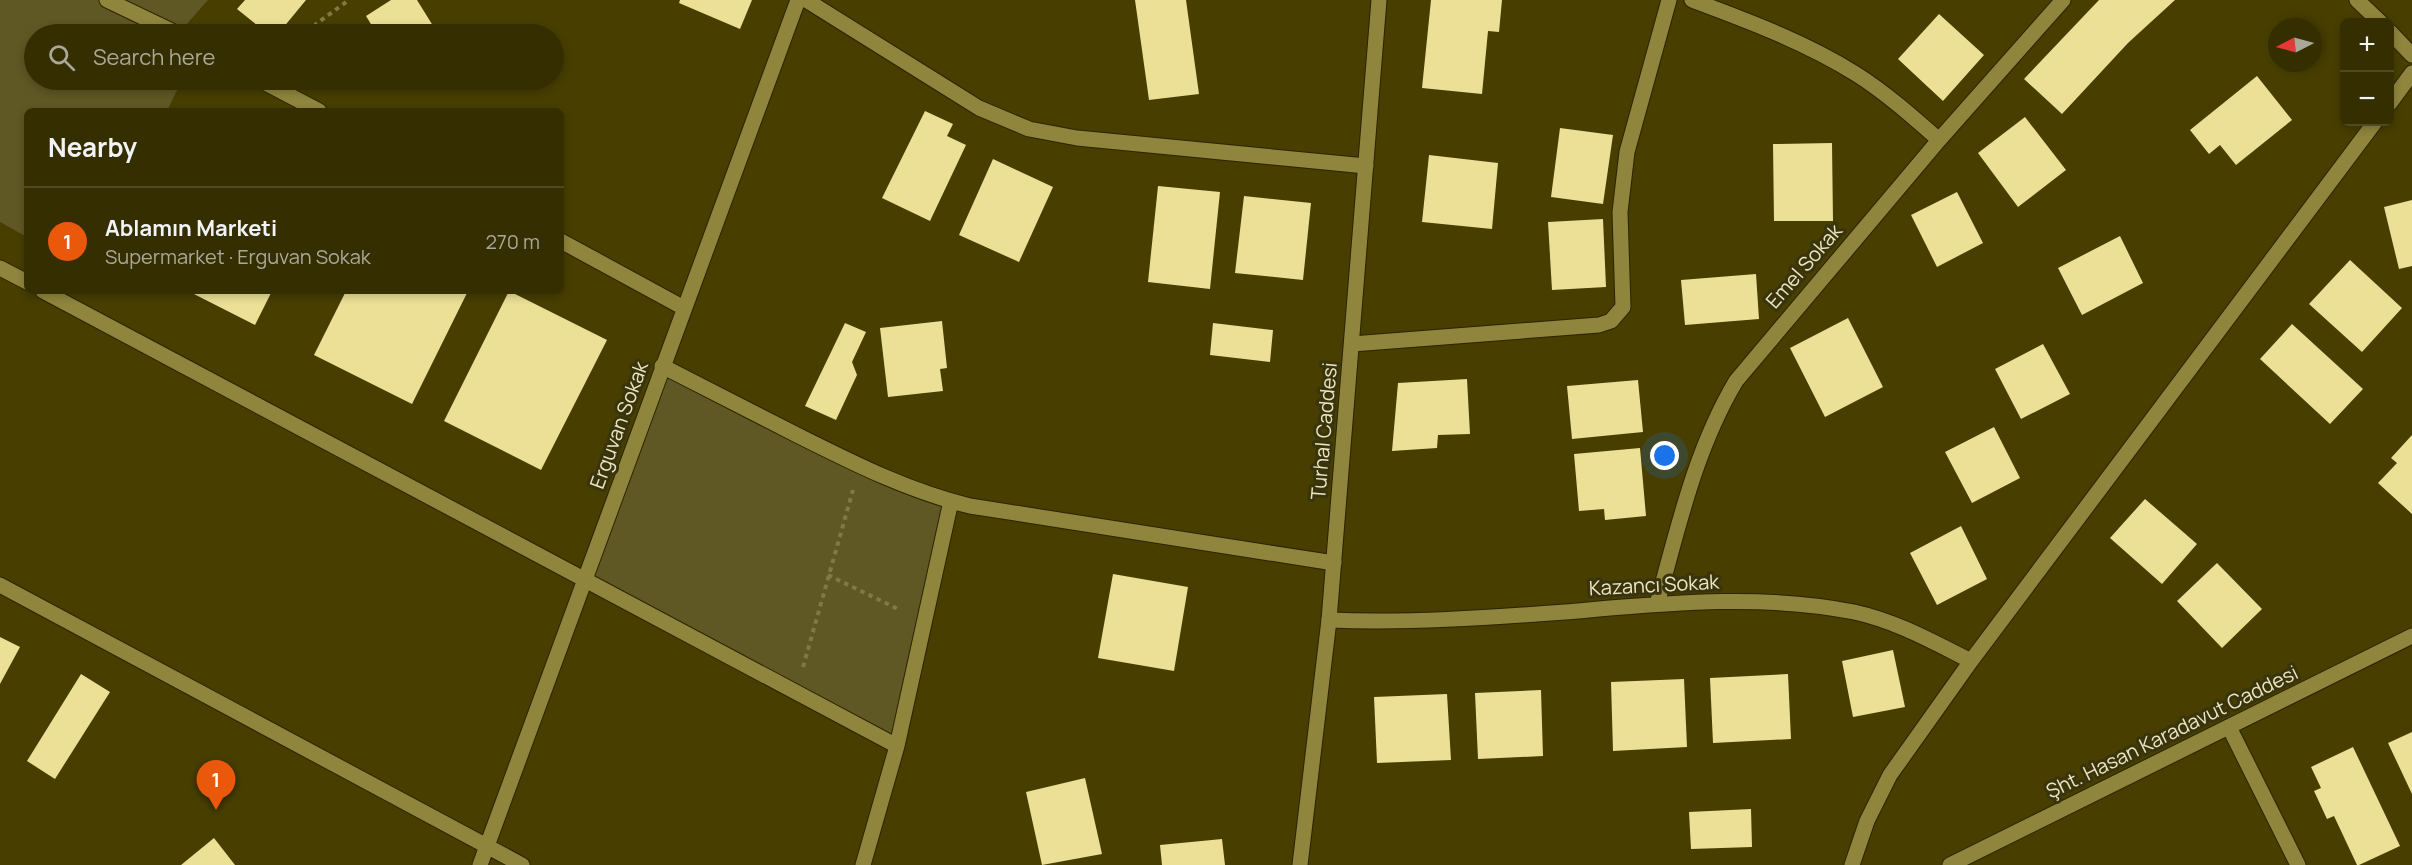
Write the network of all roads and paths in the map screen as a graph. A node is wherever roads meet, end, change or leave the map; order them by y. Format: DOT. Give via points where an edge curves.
graph roads {
  1 [pos="107,0"];
  2 [pos="349,0"];
  3 [pos="798,0"];
  4 [pos="806,0"];
  5 [pos="1378,0"];
  6 [pos="1669,0"];
  7 [pos="1692,0"];
  8 [pos="2063,0"];
  9 [pos="2357,0"];
  10 [pos="2376,18"];
  11 [pos="157,24"];
  12 [pos="316,24"];
  13 [pos="2394,36"];
  14 [pos="2412,55"];
  15 [pos="2412,73"];
  16 [pos="279,90"];
  17 [pos="2394,98"];
  18 [pos="313,108"];
  19 [pos="2372,126"];
  20 [pos="1940,140"];
  21 [pos="1366,166"];
  22 [pos="564,244"];
  23 [pos="0,268"];
  24 [pos="24,280"];
  25 [pos="49,294"];
  26 [pos="684,308"];
  27 [pos="1352,344"];
  28 [pos="663,366"];
  29 [pos="859,466"];
  30 [pos="951,501"];
  31 [pos="1334,563"];
  32 [pos="828,575"];
  33 [pos="585,579"];
  34 [pos="0,585"];
  35 [pos="1657,604"];
  36 [pos="1329,620"];
  37 [pos="924,622"];
  38 [pos="2412,636"];
  39 [pos="1971,661"];
  40 [pos="796,691"];
  41 [pos="2229,728"];
  42 [pos="897,746"];
  43 [pos="487,847"];
  44 [pos="480,865"];
  45 [pos="522,865"];
  46 [pos="863,865"];
  47 [pos="1300,865"];
  48 [pos="1852,865"];
  49 [pos="1950,865"];
  50 [pos="2298,865"];
  1 -- 11 [label="street"];
  2 -- 12 [label="path"];
  3 -- 26 [label="street, Erguvan Sokak"];
  4 -- 21 [label="street" via="979,108 1029,129 1077,138"];
  5 -- 21 [label="street, Turhal Caddesi"];
  6 -- 27 [label="street" via="1627,152 1620,212 1623,307 1617,316 1599,325"];
  7 -- 20 [label="street" via="1768,29 1855,73"];
  8 -- 20 [label="street, Emel Sokak"];
  9 -- 10 [label="street"];
  13 -- 14 [label="street"];
  15 -- 17 [label="street"];
  16 -- 18 [label="street"];
  19 -- 39 [label="street"];
  20 -- 35 [label="street, Emel Sokak" via="1755,355 1731,390 1696,463"];
  21 -- 27 [label="street, Turhal Caddesi"];
  22 -- 26 [label="street"];
  23 -- 24 [label="street"];
  25 -- 33 [label="street"];
  26 -- 28 [label="street, Erguvan Sokak"];
  27 -- 31 [label="street, Turhal Caddesi"];
  28 -- 29 [label="street"];
  28 -- 33 [label="street, Erguvan Sokak"];
  29 -- 30 [label="street" via="901,486"];
  29 -- 32 [label="path"];
  30 -- 31 [label="street"];
  30 -- 37 [label="street"];
  31 -- 36 [label="street, Turhal Caddesi"];
  32 -- 37 [label="path"];
  32 -- 40 [label="path"];
  33 -- 40 [label="street"];
  33 -- 43 [label="street, Erguvan Sokak"];
  34 -- 43 [label="street"];
  35 -- 36 [label="street, Kazancı Sokak" via="1482,618"];
  35 -- 39 [label="street, Kazancı Sokak" via="1765,603 1854,612 1919,634"];
  36 -- 47 [label="street, Turhal Caddesi"];
  37 -- 42 [label="street"];
  38 -- 41 [label="street, Şht. Hasan Karadavut Caddesi"];
  39 -- 48 [label="street" via="1890,775 1867,821"];
  40 -- 42 [label="street"];
  41 -- 49 [label="street, Şht. Hasan Karadavut Caddesi"];
  41 -- 50 [label="street"];
  42 -- 46 [label="street"];
  43 -- 44 [label="street, Erguvan Sokak"];
  43 -- 45 [label="street"];
}
